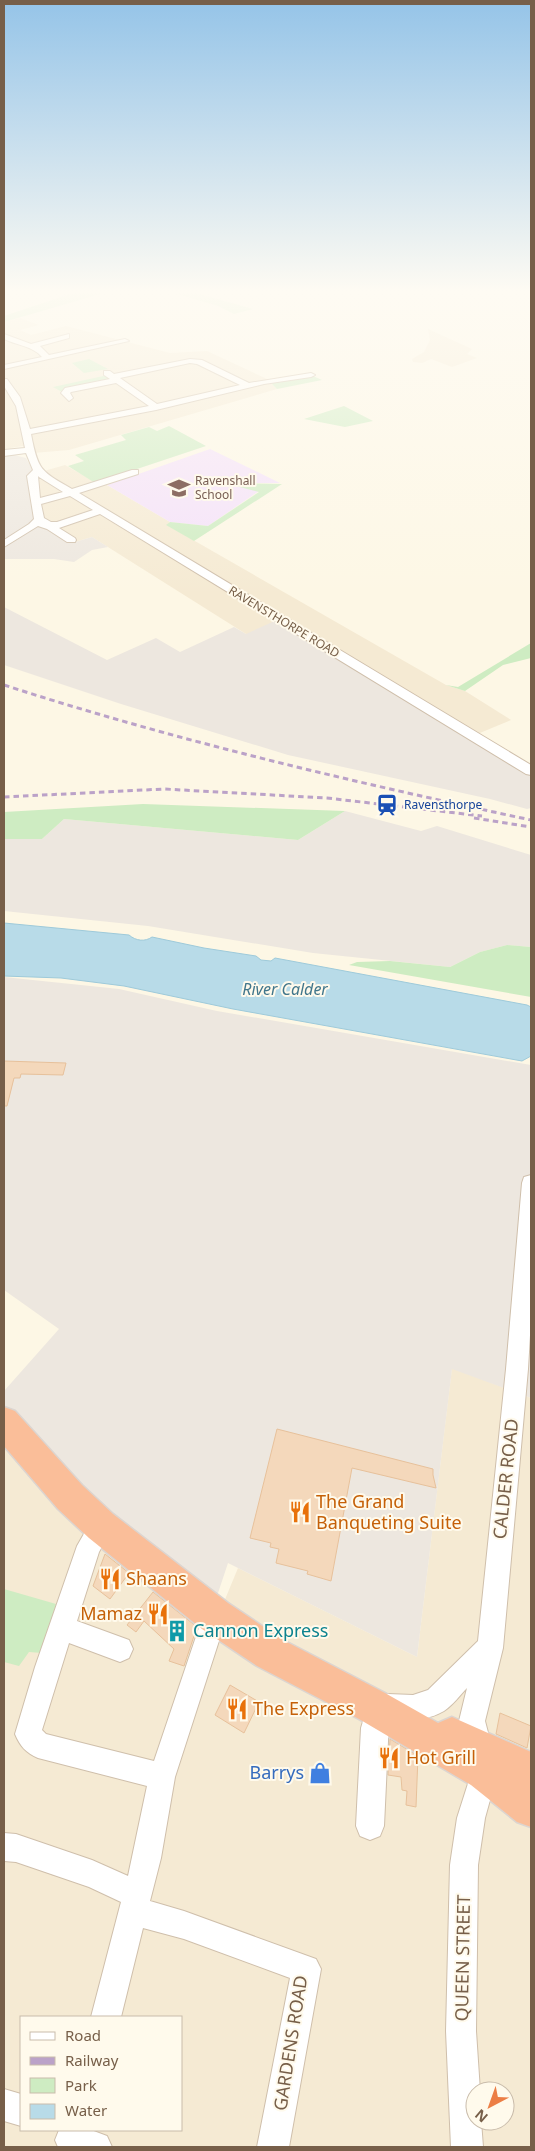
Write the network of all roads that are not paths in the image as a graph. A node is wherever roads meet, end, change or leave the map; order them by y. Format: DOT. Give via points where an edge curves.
graph roads {
  1 [pos="13,393"];
  2 [pos="65,393"];
  3 [pos="133,393"];
  4 [pos="216,393"];
  5 [pos="69,398"];
  6 [pos="152,408"];
  7 [pos="137,421"];
  8 [pos="28,432"];
  9 [pos="30,450"];
  10 [pos="4,453"];
  11 [pos="37,471"];
  12 [pos="135,472"];
  13 [pos="71,493"];
  14 [pos="36,502"];
  15 [pos="100,511"];
  16 [pos="36,522"];
  17 [pos="51,526"];
  18 [pos="71,540"];
  19 [pos="4,544"];
  20 [pos="531,771"];
  21 [pos="531,1183"];
  22 [pos="524,1371"];
  23 [pos="4,1422"];
  24 [pos="101,1526"];
  25 [pos="215,1616"];
  26 [pos="62,1628"];
  27 [pos="490,1648"];
  28 [pos="120,1649"];
  29 [pos="375,1708"];
  30 [pos="482,1759"];
  31 [pos="531,1771"];
  32 [pos="162,1777"];
  33 [pos="531,1808"];
  34 [pos="370,1826"];
  35 [pos="4,1847"];
  36 [pos="135,1903"];
  37 [pos="106,2016"];
  38 [pos="4,2105"];
  39 [pos="20,2110"];
  40 [pos="273,2147"];
  41 [pos="467,2147"];
  1 -- 8 [label="street"];
  2 -- 5 [label="street"];
  3 -- 6 [label="street"];
  4 -- 6 [label="street"];
  6 -- 7 [label="street" via="156,417"];
  6 -- 8 [label="street" via="71,427"];
  8 -- 9 [label="street"];
  9 -- 10 [label="street"];
  9 -- 11 [label="street"];
  11 -- 13 [label="street, RAVENSTHORPE ROAD"];
  11 -- 14 [label="street" via="32,476"];
  12 -- 13 [label="street"];
  13 -- 14 [label="street"];
  13 -- 15 [label="street, RAVENSTHORPE ROAD"];
  14 -- 16 [label="street"];
  15 -- 17 [label="street"];
  15 -- 20 [label="street, RAVENSTHORPE ROAD"];
  16 -- 17 [label="street"];
  16 -- 19 [label="street"];
  17 -- 18 [label="street"];
  21 -- 22 [label="street, CALDER ROAD"];
  22 -- 27 [label="street, CALDER ROAD"];
  23 -- 24 [label="highway" via="70,1497"];
  24 -- 25 [label="highway"];
  24 -- 26 [label="street" via="89,1546"];
  25 -- 29 [label="highway" via="270,1653"];
  25 -- 32 [label="street"];
  26 -- 28 [label="street"];
  26 -- 32 [label="street" via="28,1734 32,1740 38,1745"];
  27 -- 29 [label="street" via="431,1704 413,1708"];
  27 -- 30 [label="street, CALDER ROAD" via="472,1721"];
  29 -- 30 [label="highway"];
  29 -- 34 [label="street"];
  30 -- 31 [label="highway"];
  30 -- 33 [label="highway"];
  30 -- 41 [label="street, QUEEN STREET" via="464,1864 461,2031"];
  32 -- 36 [label="street"];
  35 -- 36 [label="street" via="16,1848 92,1874"];
  36 -- 37 [label="street"];
  36 -- 40 [label="street, GARDENS ROAD" via="184,1925 306,1969"];
  38 -- 39 [label="street"];
}
